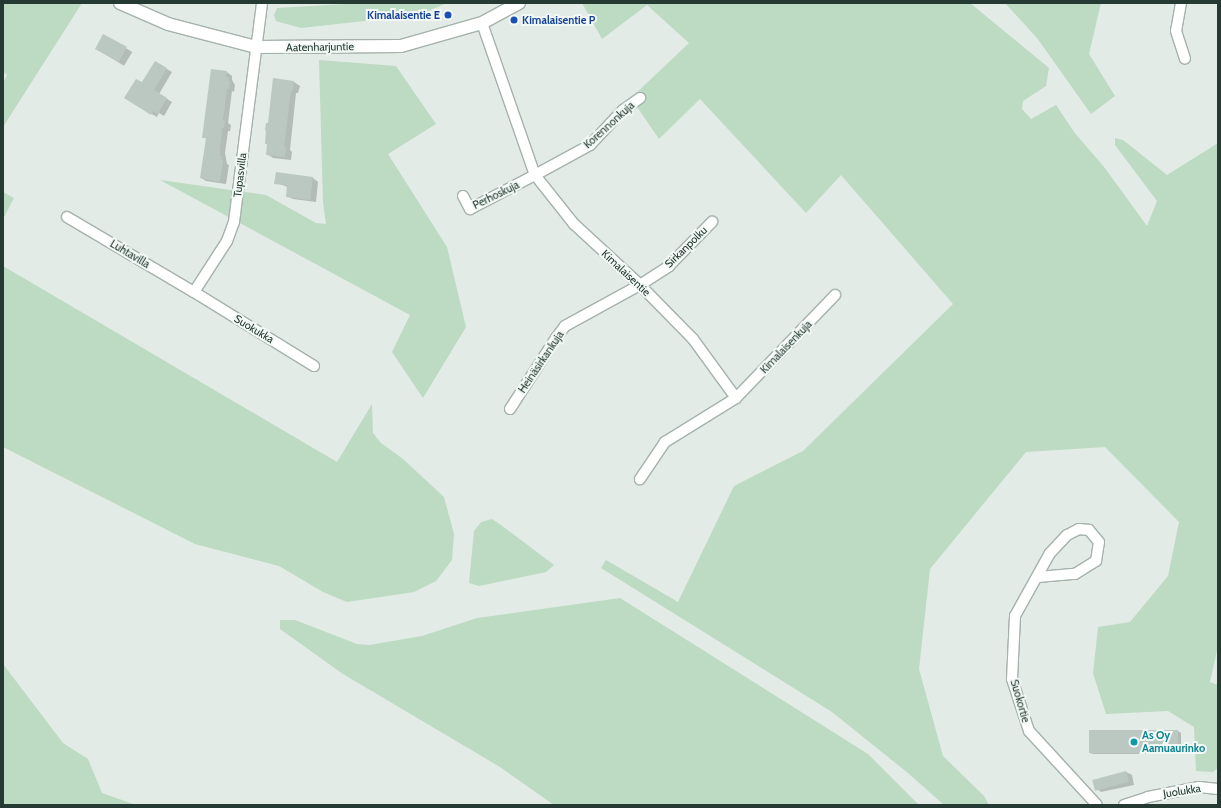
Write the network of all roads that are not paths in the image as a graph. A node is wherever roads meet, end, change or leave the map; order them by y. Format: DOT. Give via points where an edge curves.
graph roads {
  1 [pos="120,3"];
  2 [pos="262,3"];
  3 [pos="519,3"];
  4 [pos="1181,3"];
  5 [pos="482,23"];
  6 [pos="256,48"];
  7 [pos="1185,59"];
  8 [pos="640,98"];
  9 [pos="535,175"];
  10 [pos="463,196"];
  11 [pos="67,218"];
  12 [pos="712,222"];
  13 [pos="640,286"];
  14 [pos="194,292"];
  15 [pos="835,295"];
  16 [pos="314,366"];
  17 [pos="736,398"];
  18 [pos="510,409"];
  19 [pos="640,479"];
  20 [pos="1038,577"];
  21 [pos="1218,789"];
  22 [pos="1097,805"];
  23 [pos="1124,805"];
  1 -- 6 [label="street, Aatenharjuntie" via="168,24"];
  2 -- 6 [label="street, Tupasvilla"];
  3 -- 5 [label="street, Aatenharjuntie"];
  4 -- 7 [label="street" via="1176,32"];
  5 -- 6 [label="street, Aatenharjuntie" via="401,46"];
  5 -- 9 [label="street, Kimalaisentie"];
  6 -- 14 [label="street, Tupasvilla" via="234,222 227,241"];
  8 -- 9 [label="street, Korennonkuja" via="623,110 590,145"];
  9 -- 10 [label="street, Perhoskuja" via="470,209"];
  9 -- 13 [label="street, Kimalaisentie" via="574,224"];
  11 -- 14 [label="street, Luhtavilla"];
  12 -- 13 [label="street, Sirkanpolku" via="669,266"];
  13 -- 17 [label="street, Kimalaisentie" via="693,339"];
  13 -- 18 [label="street, Heinäsirkankuja" via="565,326"];
  14 -- 16 [label="street, Suokukka"];
  15 -- 17 [label="street, Kimalaisenkuja"];
  17 -- 19 [label="street" via="665,442"];
  20 -- 20 [label="street, Suokortie" via="1050,553 1067,535 1079,529 1088,530 1100,542 1096,561 1074,574"];
  20 -- 22 [label="street, Suokortie" via="1016,616 1012,679 1029,732"];
  21 -- 23 [label="street, Juolukka" via="1199,786"];
}
